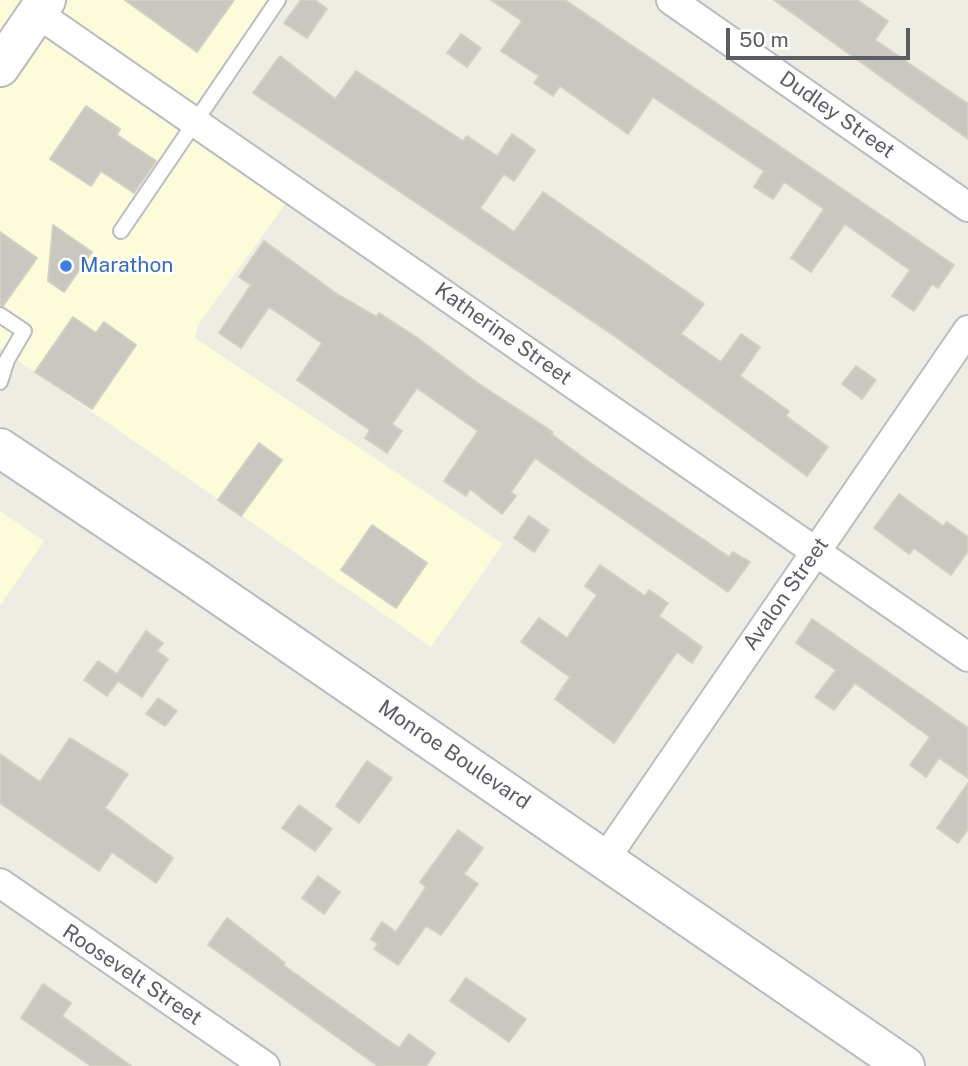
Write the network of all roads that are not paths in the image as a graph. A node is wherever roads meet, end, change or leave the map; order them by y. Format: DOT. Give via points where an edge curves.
graph roads {
  1 [pos="278,0"];
  2 [pos="671,0"];
  3 [pos="42,6"];
  4 [pos="5,48"];
  5 [pos="194,121"];
  6 [pos="968,207"];
  7 [pos="121,231"];
  8 [pos="0,315"];
  9 [pos="968,330"];
  10 [pos="0,382"];
  11 [pos="0,448"];
  12 [pos="816,552"];
  13 [pos="968,657"];
  14 [pos="606,859"];
  15 [pos="0,883"];
  16 [pos="265,1066"];
  17 [pos="905,1066"];
  1 -- 5 [label="lane"];
  2 -- 6 [label="street, Dudley Street"];
  3 -- 4 [label="street"];
  3 -- 5 [label="street, Katherine Street"];
  5 -- 7 [label="lane"];
  5 -- 12 [label="street, Katherine Street"];
  8 -- 10 [label="lane" via="24,331"];
  9 -- 12 [label="street, Avalon Street"];
  11 -- 14 [label="street, Monroe Boulevard"];
  12 -- 13 [label="street, Katherine Street"];
  12 -- 14 [label="street, Avalon Street"];
  14 -- 17 [label="street, Monroe Boulevard"];
  15 -- 16 [label="street, Roosevelt Street"];
}
